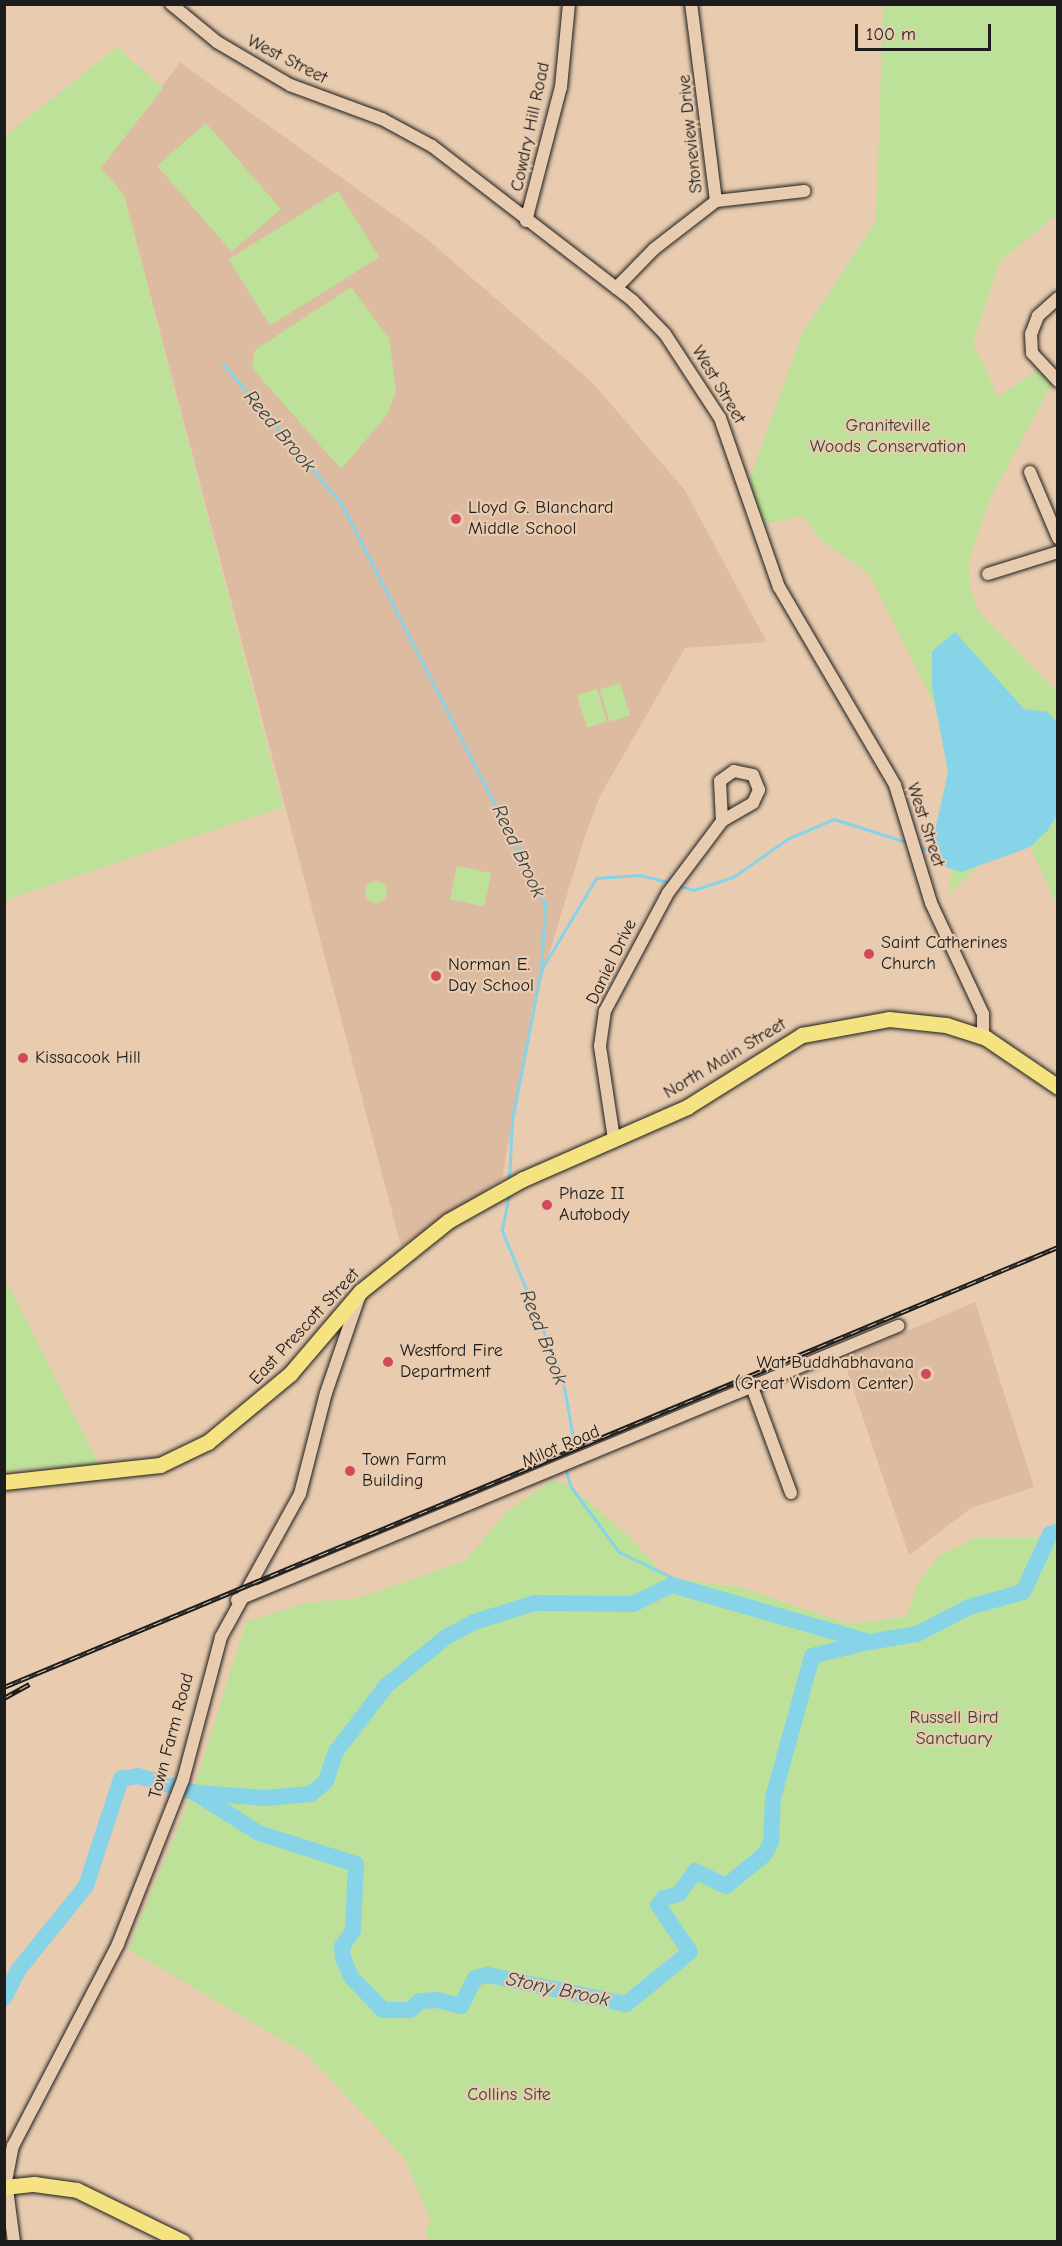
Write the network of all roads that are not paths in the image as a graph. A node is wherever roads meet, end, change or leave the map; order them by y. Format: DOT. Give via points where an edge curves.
graph roads {
  1 [pos="171,4"];
  2 [pos="569,4"];
  3 [pos="691,4"];
  4 [pos="804,191"];
  5 [pos="716,201"];
  6 [pos="526,221"];
  7 [pos="616,288"];
  8 [pos="1058,298"];
  9 [pos="1058,381"];
  10 [pos="1030,472"];
  11 [pos="1058,538"];
  12 [pos="1058,552"];
  13 [pos="988,574"];
  14 [pos="722,821"];
  15 [pos="983,1036"];
  16 [pos="1058,1087"];
  17 [pos="614,1139"];
  18 [pos="361,1291"];
  19 [pos="898,1326"];
  20 [pos="752,1387"];
  21 [pos="4,1482"];
  22 [pos="791,1493"];
  23 [pos="237,1600"];
  24 [pos="6,2187"];
  25 [pos="14,2241"];
  26 [pos="183,2241"];
  1 -- 6 [label="street, West Street" via="217,42 290,85 382,119 432,146"];
  2 -- 6 [label="street, Cowdry Hill Road" via="561,87"];
  3 -- 5 [label="street, Stoneview Drive"];
  4 -- 5 [label="street"];
  5 -- 7 [label="street, Stoneview Drive" via="654,249"];
  6 -- 7 [label="street, West Street"];
  7 -- 15 [label="street, West Street" via="665,334 720,418 769,567 895,785 931,903 983,1014"];
  8 -- 9 [label="street" via="1038,316 1031,334 1032,353"];
  10 -- 11 [label="street"];
  12 -- 13 [label="street"];
  14 -- 17 [label="street, Daniel Drive" via="668,893 605,1011 600,1046"];
  15 -- 16 [label="main road, North Main Street"];
  15 -- 17 [label="main road, North Main Street" via="946,1025 889,1019 817,1031 776,1047 687,1107"];
  17 -- 18 [label="main road, East Prescott Street" via="509,1186 448,1221"];
  18 -- 21 [label="main road, East Prescott Street" via="258,1405 191,1452 120,1473"];
  18 -- 23 [label="street, Town Farm Road" via="326,1393 300,1494"];
  19 -- 20 [label="street, Milot Road"];
  20 -- 22 [label="street"];
  20 -- 23 [label="street, Milot Road"];
  23 -- 24 [label="street, Town Farm Road" via="208,1674 183,1780 109,1963 13,2146"];
  24 -- 25 [label="street, Town Farm Road"];
  24 -- 26 [label="main road" via="34,2184 77,2190"];
}
